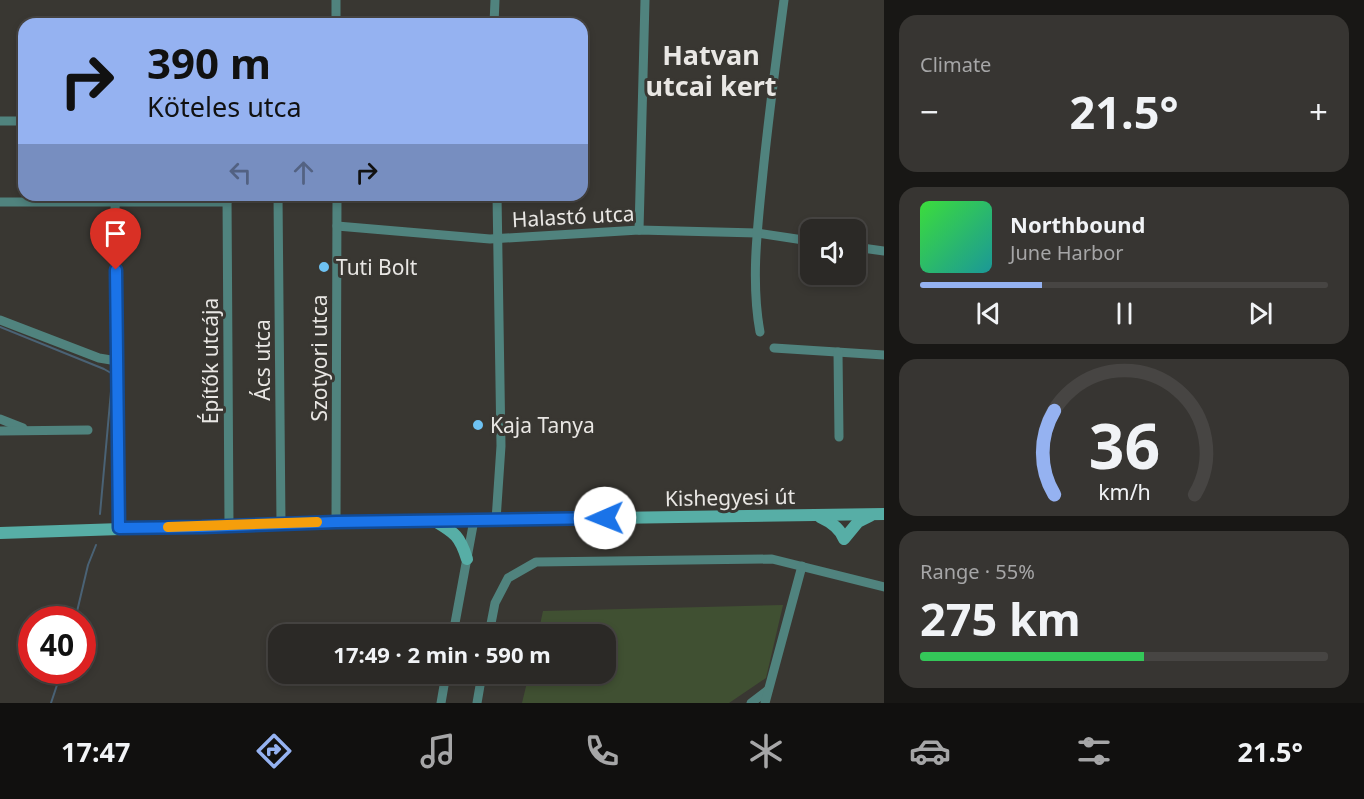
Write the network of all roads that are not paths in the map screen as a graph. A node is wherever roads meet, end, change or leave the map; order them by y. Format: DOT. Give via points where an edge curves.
graph roads {
  1 [pos="336,0"];
  2 [pos="495,0"];
  3 [pos="645,0"];
  4 [pos="784,0"];
  5 [pos="336,18"];
  6 [pos="494,18"];
  7 [pos="0,121"];
  8 [pos="18,121"];
  9 [pos="115,201"];
  10 [pos="227,201"];
  11 [pos="279,201"];
  12 [pos="337,201"];
  13 [pos="497,201"];
  14 [pos="0,202"];
  15 [pos="337,226"];
  16 [pos="639,230"];
  17 [pos="757,233"];
  18 [pos="499,238"];
  19 [pos="800,239"];
  20 [pos="866,249"];
  21 [pos="884,251"];
  22 [pos="0,320"];
  23 [pos="760,332"];
  24 [pos="774,348"];
  25 [pos="838,352"];
  26 [pos="884,355"];
  27 [pos="117,362"];
  28 [pos="0,419"];
  29 [pos="28,430"];
  30 [pos="88,430"];
  31 [pos="0,431"];
  32 [pos="839,437"];
  33 [pos="878,514"];
  34 [pos="816,516"];
  35 [pos="496,519"];
  36 [pos="434,520"];
  37 [pos="474,520"];
  38 [pos="336,522"];
  39 [pos="281,524"];
  40 [pos="229,526"];
  41 [pos="119,528"];
  42 [pos="0,533"];
  43 [pos="467,559"];
  44 [pos="802,567"];
  45 [pos="884,587"];
  46 [pos="455,624"];
  47 [pos="491,624"];
  48 [pos="444,684"];
  49 [pos="480,684"];
  50 [pos="768,690"];
  51 [pos="441,703"];
  52 [pos="477,703"];
  53 [pos="751,703"];
  54 [pos="765,703"];
  1 -- 5 [label="street"];
  2 -- 6 [label="street"];
  3 -- 16 [label="street"];
  4 -- 17 [label="street"];
  7 -- 8 [label="street"];
  9 -- 14 [label="street"];
  9 -- 27 [label="street"];
  10 -- 40 [label="street, Építők utcája"];
  11 -- 39 [label="street, Ács utca"];
  12 -- 15 [label="street, Szotyori utca"];
  13 -- 18 [label="street"];
  15 -- 18 [label="street, Halastó utca"];
  15 -- 38 [label="street, Szotyori utca"];
  16 -- 17 [label="street, Halastó utca"];
  16 -- 18 [label="street, Halastó utca"];
  17 -- 19 [label="street, Halastó utca"];
  17 -- 23 [label="street" via="756,310"];
  18 -- 35 [label="street" via="501,446"];
  20 -- 21 [label="street"];
  22 -- 27 [label="street"];
  24 -- 25 [label="street"];
  25 -- 26 [label="street"];
  25 -- 32 [label="street"];
  27 -- 41 [label="street"];
  28 -- 29 [label="street"];
  29 -- 30 [label="street"];
  29 -- 31 [label="street"];
  33 -- 34 [label="street, Kishegyesi út"];
  33 -- 34 [label="street" via="858,522 844,539 830,521"];
  34 -- 35 [label="street, Kishegyesi út"];
  35 -- 37 [label="street, Kishegyesi út"];
  36 -- 37 [label="street, Kishegyesi út"];
  36 -- 38 [label="street, Kishegyesi út"];
  36 -- 43 [label="street" via="457,535"];
  37 -- 43 [label="street"];
  38 -- 39 [label="street, Kishegyesi út"];
  39 -- 40 [label="street, Kishegyesi út"];
  40 -- 41 [label="street, Kishegyesi út"];
  41 -- 42 [label="street, Kishegyesi út"];
  43 -- 46 [label="street"];
  44 -- 45 [label="street"];
  44 -- 47 [label="street" via="771,559 536,562 508,578 495,603"];
  44 -- 50 [label="street"];
  48 -- 51 [label="street"];
  49 -- 52 [label="street"];
  50 -- 53 [label="street"];
  50 -- 54 [label="street"];
}
